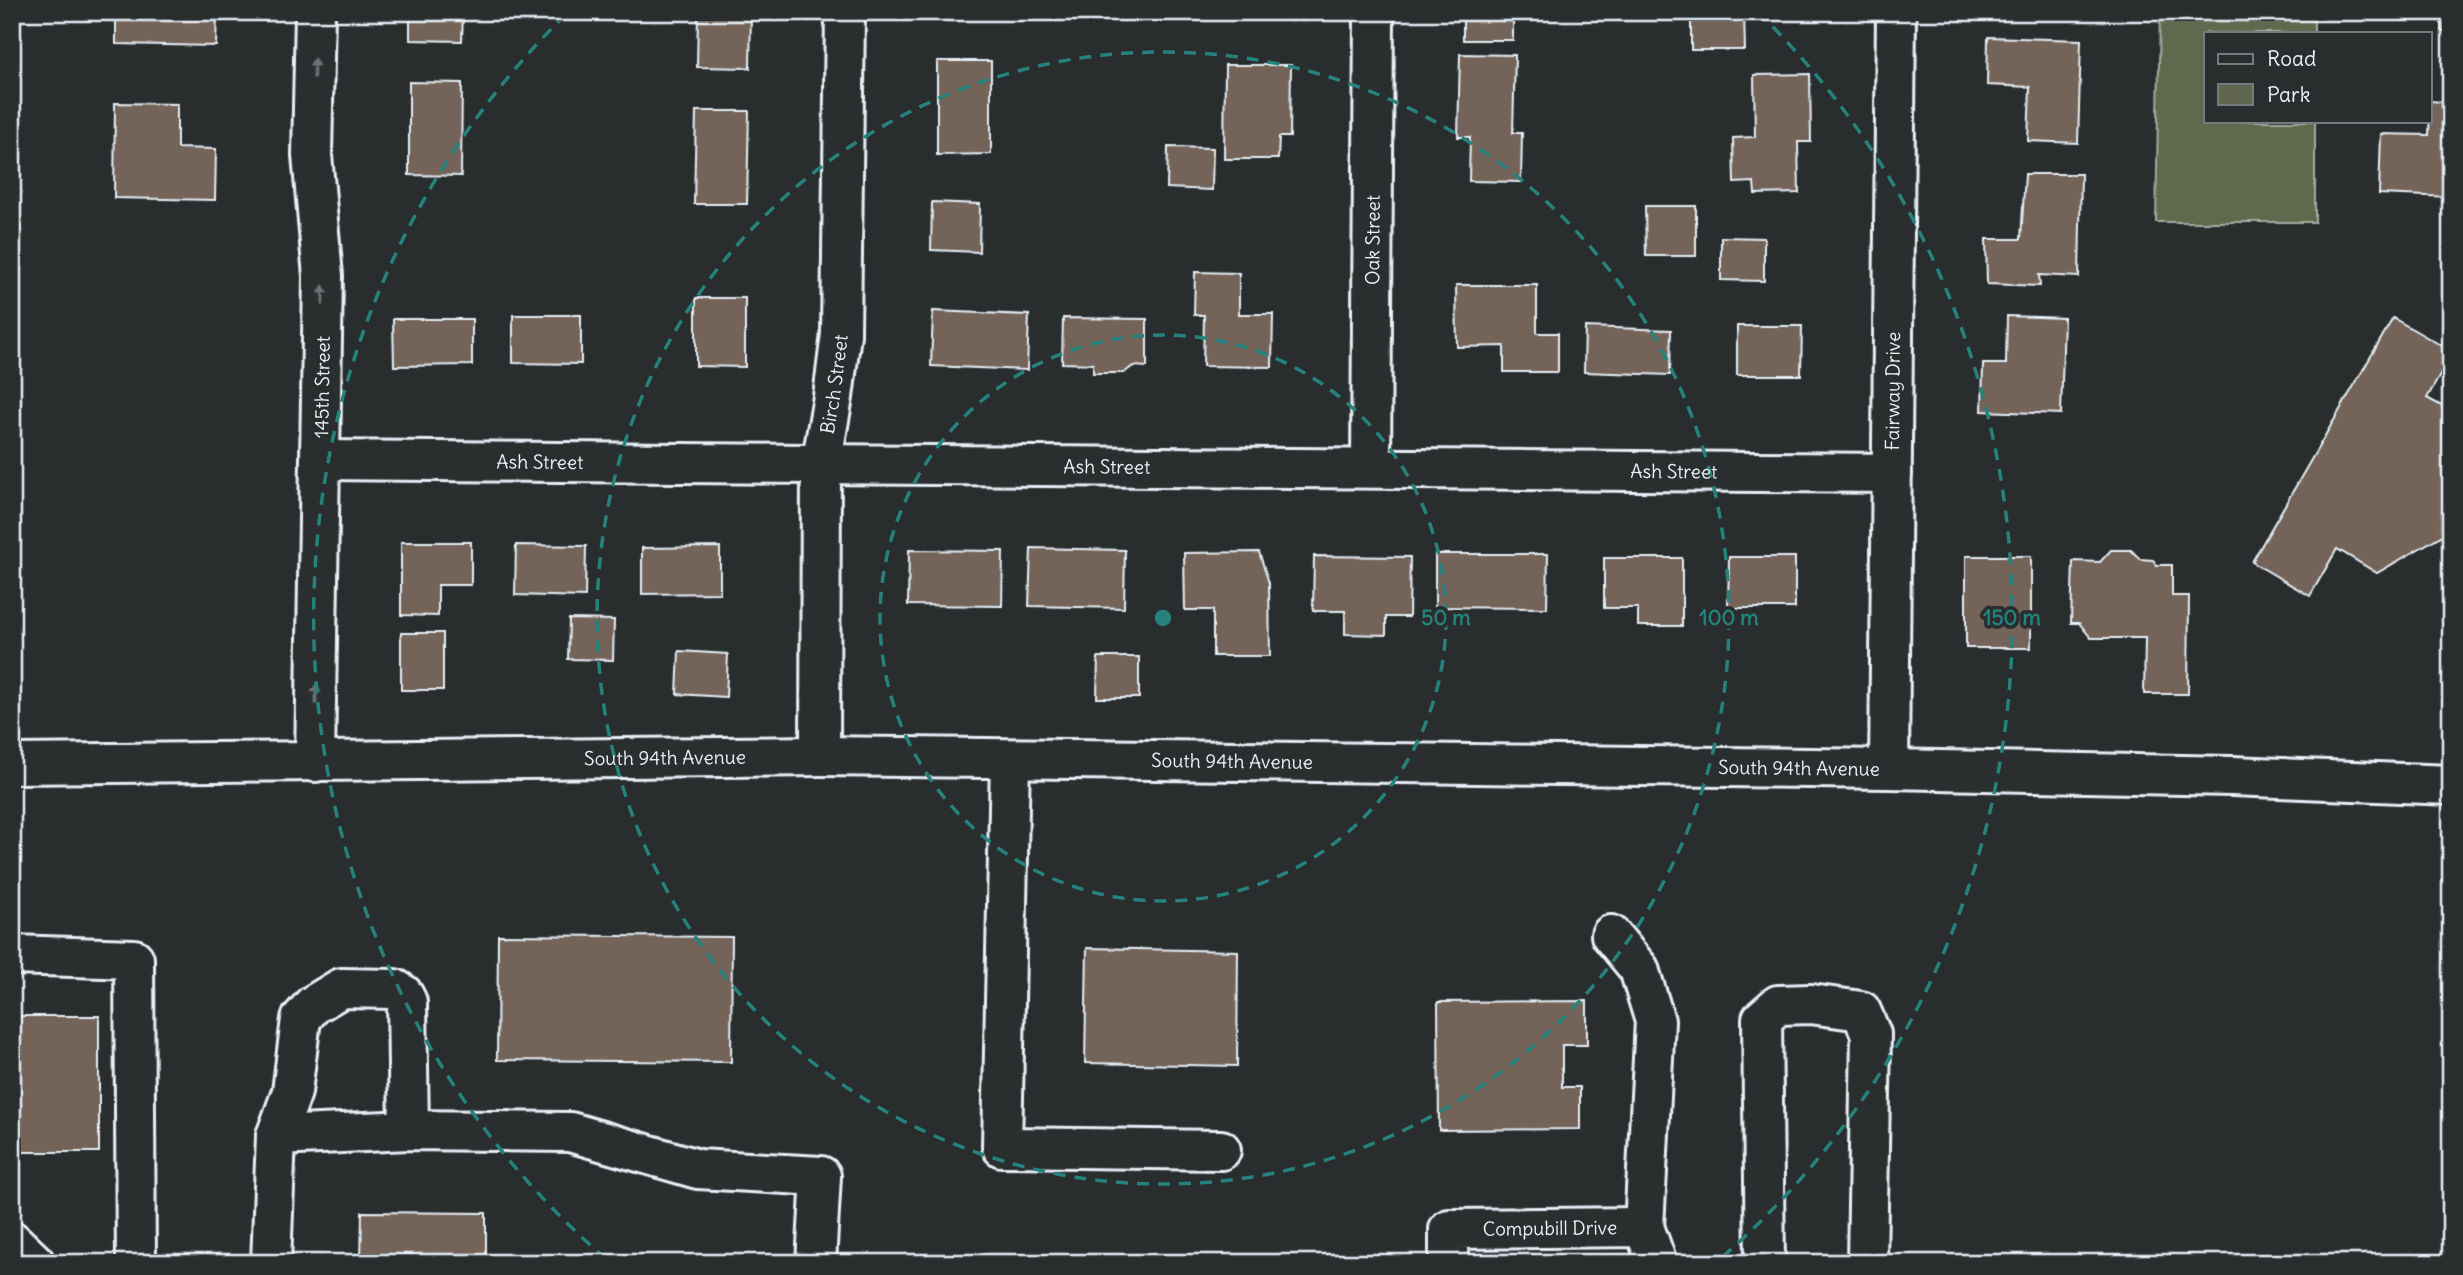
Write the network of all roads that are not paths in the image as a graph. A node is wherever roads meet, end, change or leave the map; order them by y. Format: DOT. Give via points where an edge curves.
graph roads {
  1 [pos="315,12"];
  2 [pos="845,12"];
  3 [pos="1374,12"];
  4 [pos="1896,12"];
  5 [pos="321,460"];
  6 [pos="821,465"];
  7 [pos="1371,468"];
  8 [pos="1892,473"];
  9 [pos="820,756"];
  10 [pos="1010,759"];
  11 [pos="315,762"];
  12 [pos="12,764"];
  13 [pos="1889,769"];
  14 [pos="2451,785"];
  15 [pos="1611,935"];
  16 [pos="12,955"];
  17 [pos="409,1130"];
  18 [pos="276,1136"];
  19 [pos="1221,1150"];
  20 [pos="1644,1227"];
  21 [pos="12,1241"];
  22 [pos="36,1263"];
  23 [pos="136,1263"];
  24 [pos="271,1263"];
  25 [pos="816,1263"];
  26 [pos="1449,1263"];
  27 [pos="1657,1263"];
  28 [pos="1765,1263"];
  29 [pos="1867,1263"];
  5 -- 1 [label="street, 145th Street, one-way" via="323,276 312,155"];
  2 -- 6 [label="street, Birch Street" via="841,334"];
  3 -- 7 [label="street, Oak Street"];
  4 -- 8 [label="street, Fairway Drive"];
  5 -- 6 [label="street, Ash Street"];
  11 -- 5 [label="street, 145th Street, one-way"];
  6 -- 7 [label="street, Ash Street"];
  6 -- 9 [label="street, Birch Street"];
  7 -- 8 [label="street, Ash Street"];
  8 -- 13 [label="street, Fairway Drive"];
  9 -- 10 [label="street, South 94th Avenue"];
  9 -- 11 [label="street, South 94th Avenue"];
  10 -- 13 [label="street, South 94th Avenue"];
  10 -- 19 [label="street" via="1002,1147"];
  11 -- 12 [label="street, South 94th Avenue"];
  13 -- 14 [label="street, South 94th Avenue"];
  15 -- 20 [label="street" via="1639,970 1655,1021"];
  16 -- 23 [label="street" via="134,959"];
  17 -- 18 [label="street"];
  17 -- 18 [label="street" via="407,1002 395,989 341,988 313,1005 301,1019 292,1092"];
  17 -- 25 [label="street" via="570,1132 698,1169 821,1176"];
  18 -- 24 [label="street"];
  20 -- 26 [label="street, Compubill Drive" via="1449,1229"];
  20 -- 27 [label="street, Compubill Drive"];
  21 -- 22 [label="street"];
  28 -- 29 [label="street" via="1762,1019 1778,1004 1811,1004 1861,1011 1871,1034"];
}
